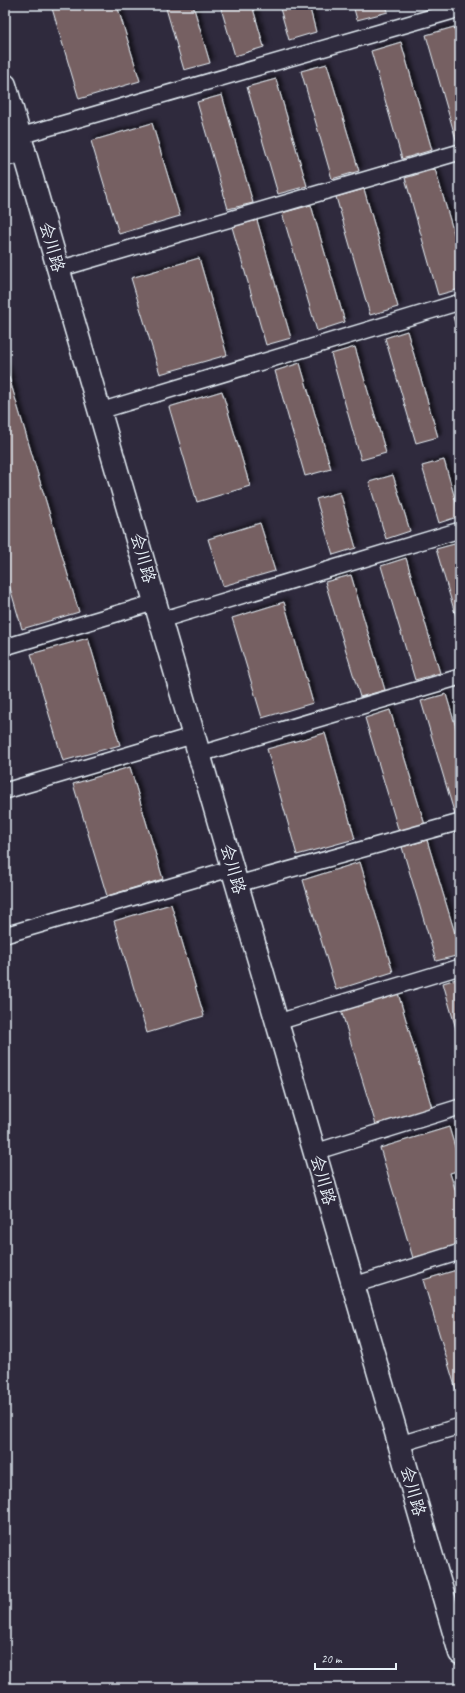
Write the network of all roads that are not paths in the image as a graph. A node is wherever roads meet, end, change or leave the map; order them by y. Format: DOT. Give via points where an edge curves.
graph roads {
  1 [pos="460,9"];
  2 [pos="5,85"];
  3 [pos="16,147"];
  4 [pos="460,152"];
  5 [pos="59,269"];
  6 [pos="460,302"];
  7 [pos="100,411"];
  8 [pos="460,530"];
  9 [pos="159,611"];
  10 [pos="5,647"];
  11 [pos="460,677"];
  12 [pos="197,744"];
  13 [pos="5,791"];
  14 [pos="460,822"];
  15 [pos="235,876"];
  16 [pos="5,935"];
  17 [pos="460,967"];
  18 [pos="278,1022"];
  19 [pos="460,1107"];
  20 [pos="315,1152"];
  21 [pos="460,1252"];
  22 [pos="354,1285"];
  23 [pos="460,1426"];
  24 [pos="400,1444"];
  25 [pos="460,1653"];
  1 -- 3 [label="lane"];
  2 -- 3 [label="street, 会川路"];
  3 -- 5 [label="street, 会川路"];
  4 -- 5 [label="lane"];
  5 -- 7 [label="street, 会川路"];
  6 -- 7 [label="lane"];
  7 -- 9 [label="street, 会川路"];
  8 -- 9 [label="lane"];
  9 -- 10 [label="lane"];
  9 -- 12 [label="street, 会川路"];
  11 -- 12 [label="lane"];
  12 -- 13 [label="lane"];
  12 -- 15 [label="street, 会川路"];
  14 -- 15 [label="lane"];
  15 -- 16 [label="lane"];
  15 -- 18 [label="street, 会川路"];
  17 -- 18 [label="lane"];
  18 -- 20 [label="street, 会川路"];
  19 -- 20 [label="lane"];
  20 -- 22 [label="street, 会川路"];
  21 -- 22 [label="lane"];
  22 -- 24 [label="street, 会川路"];
  23 -- 24 [label="lane"];
  24 -- 25 [label="street, 会川路"];
}
